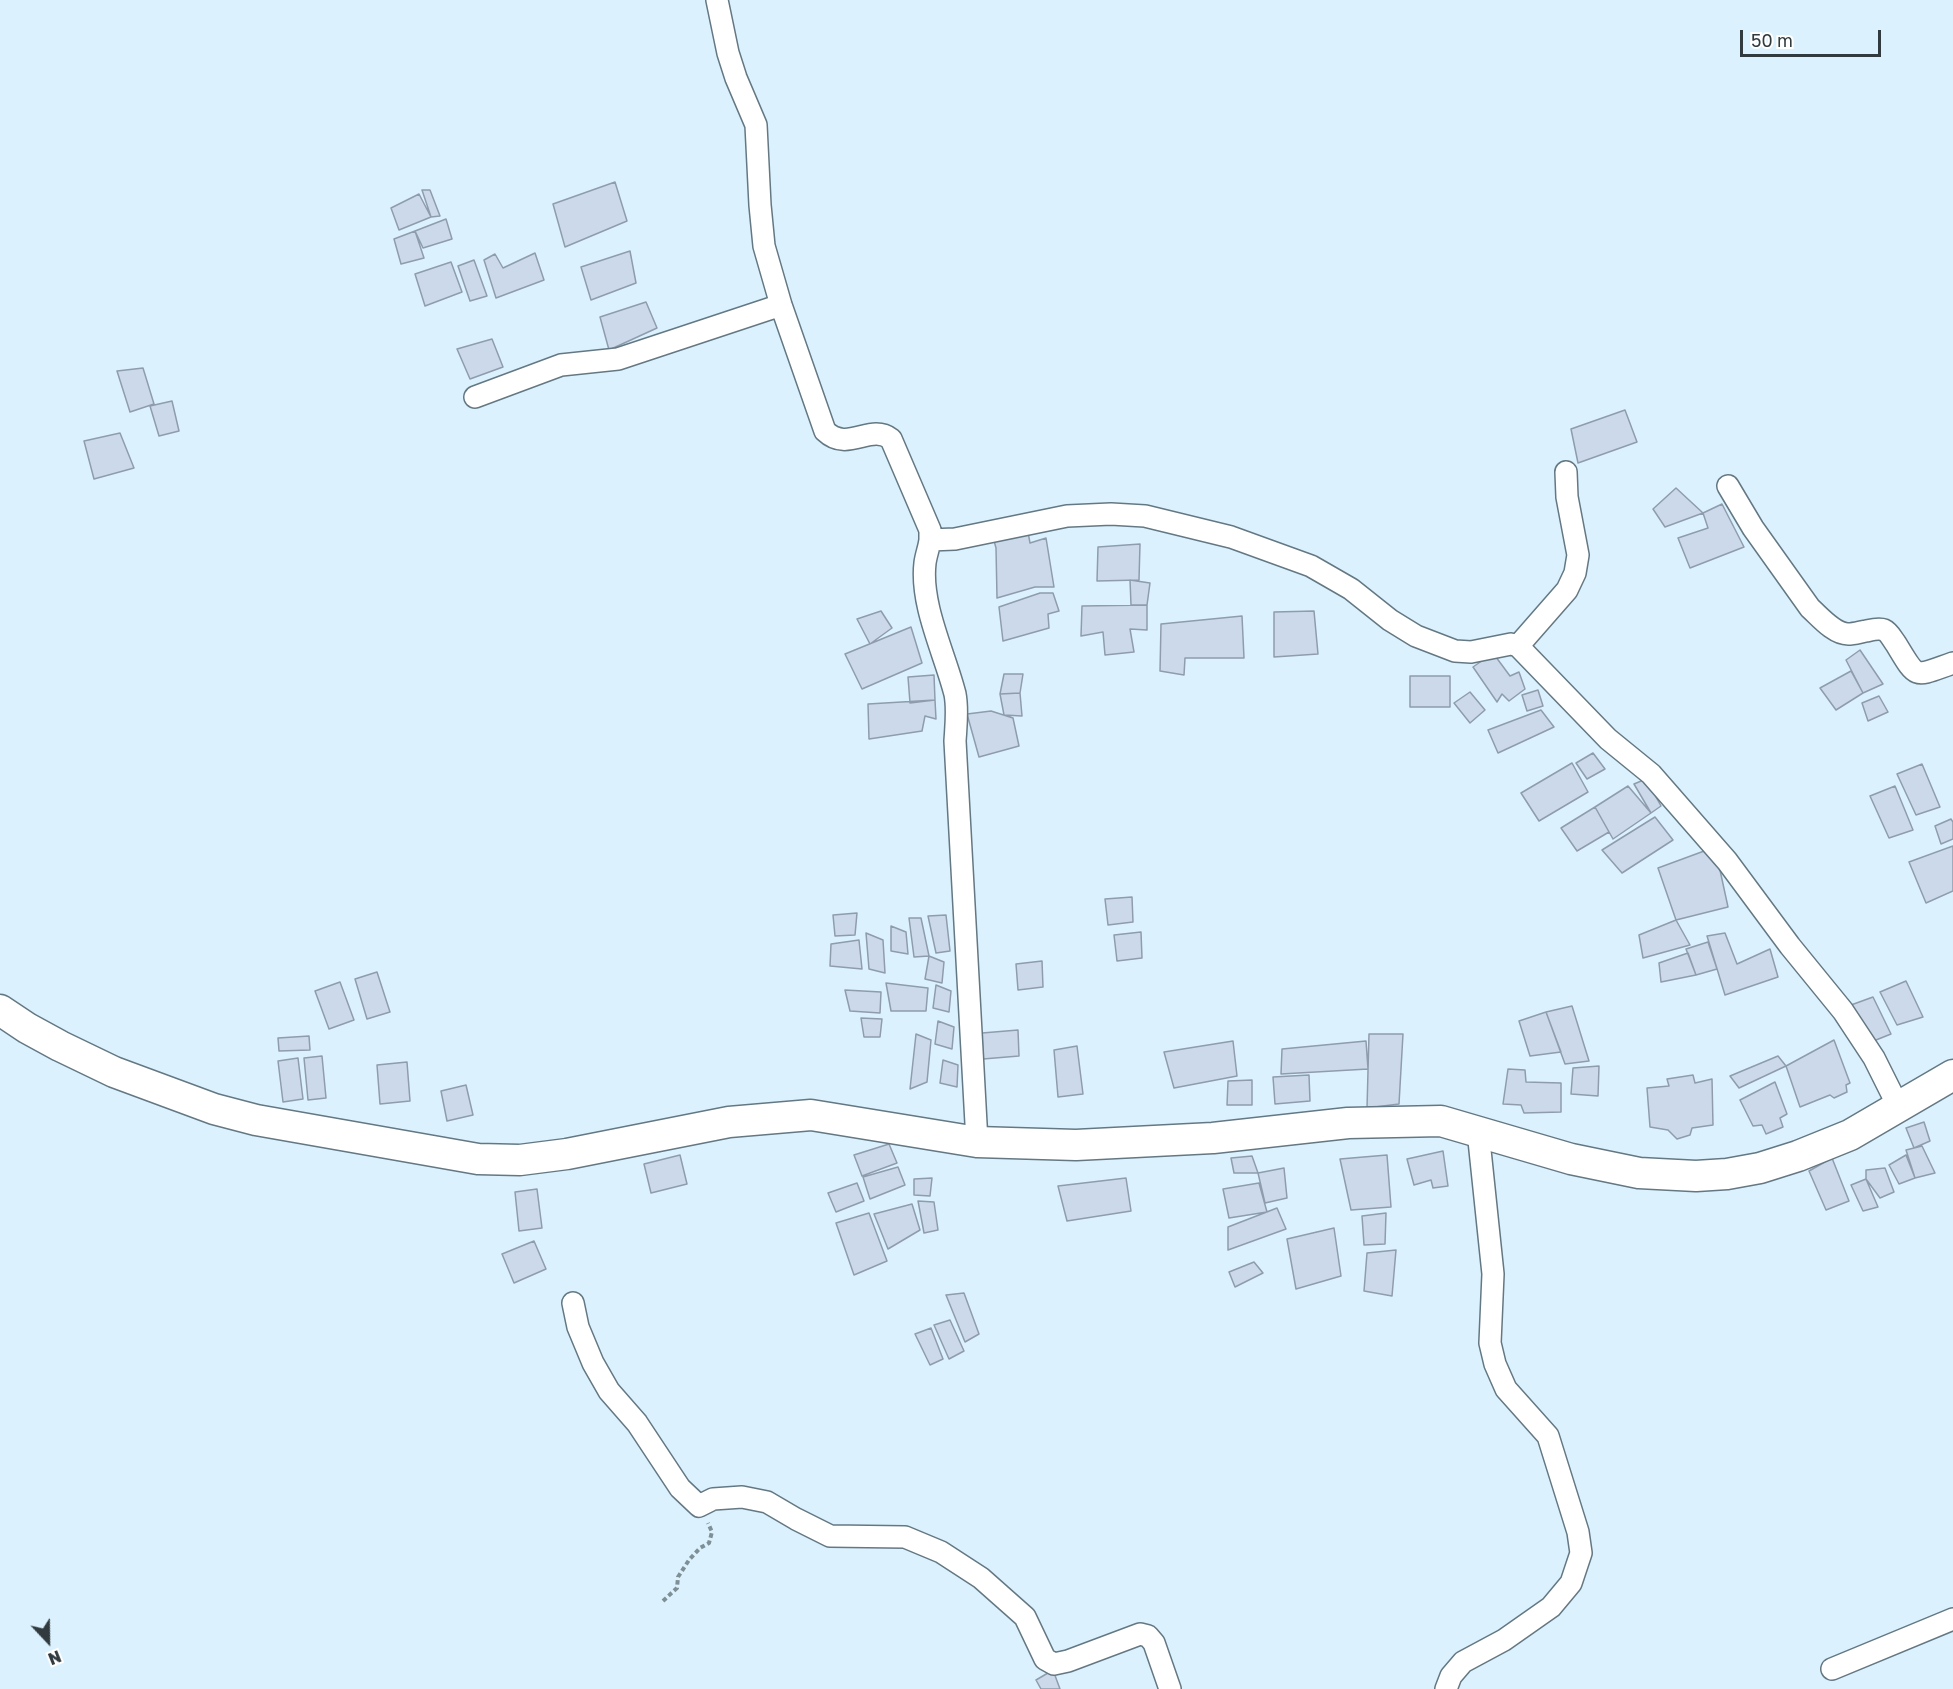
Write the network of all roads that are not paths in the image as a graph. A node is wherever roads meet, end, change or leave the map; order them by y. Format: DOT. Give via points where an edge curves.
graph roads {
  1 [pos="717,0"];
  2 [pos="781,305"];
  3 [pos="475,397"];
  4 [pos="1566,472"];
  5 [pos="1728,486"];
  6 [pos="930,540"];
  7 [pos="1518,646"];
  8 [pos="1953,663"];
  9 [pos="0,1010"];
  10 [pos="1950,1080"];
  11 [pos="1899,1108"];
  12 [pos="1478,1131"];
  13 [pos="977,1142"];
  14 [pos="573,1303"];
  15 [pos="1953,1619"];
  16 [pos="1832,1669"];
  17 [pos="1170,1689"];
  18 [pos="1446,1689"];
  1 -- 2 [label="street" via="728,53 756,125 764,246"];
  2 -- 3 [label="street" via="618,359 561,365"];
  2 -- 6 [label="street" via="825,431 844,441 879,433 891,439 930,530"];
  4 -- 7 [label="street" via="1578,555 1575,573 1567,590"];
  5 -- 8 [label="street" via="1753,528 1820,618 1849,634 1885,630 1912,671 1921,674"];
  6 -- 7 [label="street" via="955,539 1067,516 1145,516 1231,537 1311,566 1351,589 1416,636 1455,651"];
  6 -- 13 [label="street" via="925,562 926,585 957,711 955,741"];
  7 -- 11 [label="street" via="1608,739 1651,774 1727,861 1843,1011 1874,1058"];
  9 -- 13 [label="main road" via="114,1072 214,1109 478,1159 520,1160 567,1154 729,1122 811,1115"];
  10 -- 11 [label="main road"];
  11 -- 12 [label="main road" via="1850,1135 1798,1156 1760,1168 1696,1176 1639,1173"];
  12 -- 13 [label="main road" via="1441,1121 1368,1122 1213,1138 1076,1145"];
  12 -- 18 [label="street" via="1493,1275 1490,1343 1495,1364 1506,1389 1548,1436 1581,1553 1571,1583 1551,1607 1504,1640 1463,1662"];
  14 -- 17 [label="street" via="578,1327 609,1391 637,1423 680,1488 699,1506 713,1499 742,1497 767,1502 830,1536 905,1537 941,1552 1008,1601 1025,1617 1045,1659 1054,1664 1068,1661 1140,1634 1148,1635"];
  15 -- 16 [label="street"];
}
